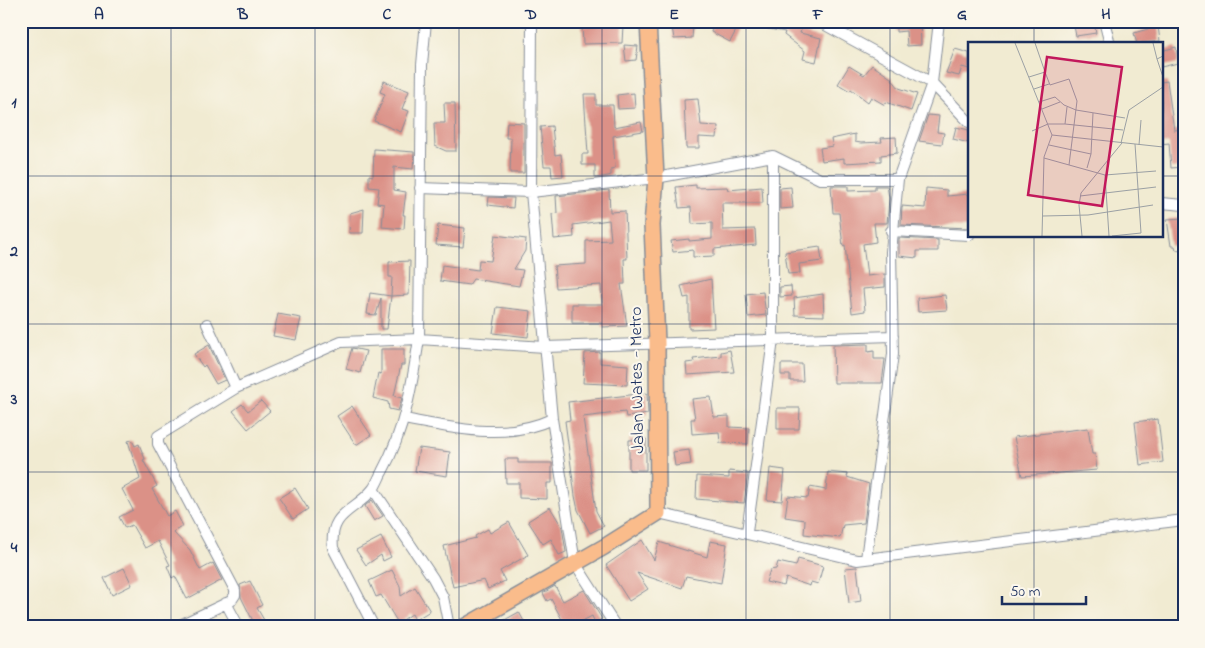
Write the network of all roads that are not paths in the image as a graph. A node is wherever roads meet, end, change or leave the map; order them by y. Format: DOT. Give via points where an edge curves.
graph roads {
  1 [pos="426,21"];
  2 [pos="532,21"];
  3 [pos="648,21"];
  4 [pos="818,21"];
  5 [pos="939,21"];
  6 [pos="1104,21"];
  7 [pos="1109,42"];
  8 [pos="932,83"];
  9 [pos="968,121"];
  10 [pos="773,156"];
  11 [pos="656,178"];
  12 [pos="898,179"];
  13 [pos="420,188"];
  14 [pos="530,192"];
  15 [pos="1162,203"];
  16 [pos="1184,205"];
  17 [pos="891,231"];
  18 [pos="968,235"];
  19 [pos="207,324"];
  20 [pos="893,336"];
  21 [pos="419,339"];
  22 [pos="773,340"];
  23 [pos="657,342"];
  24 [pos="545,347"];
  25 [pos="236,388"];
  26 [pos="404,418"];
  27 [pos="552,419"];
  28 [pos="373,489"];
  29 [pos="658,513"];
  30 [pos="1184,520"];
  31 [pos="746,532"];
  32 [pos="866,558"];
  33 [pos="576,562"];
  34 [pos="226,603"];
  35 [pos="176,627"];
  36 [pos="239,627"];
  37 [pos="374,627"];
  38 [pos="450,627"];
  39 [pos="464,627"];
  40 [pos="616,627"];
  1 -- 13 [label="street"];
  2 -- 14 [label="street"];
  3 -- 11 [label="main road, Jalan Wates - Metro"];
  4 -- 8 [label="street"];
  5 -- 8 [label="street"];
  6 -- 7 [label="street"];
  8 -- 9 [label="street"];
  8 -- 12 [label="street"];
  10 -- 11 [label="street"];
  10 -- 12 [label="street" via="820,179"];
  10 -- 22 [label="street"];
  11 -- 14 [label="street"];
  11 -- 23 [label="main road, Jalan Wates - Metro" via="652,225"];
  12 -- 17 [label="street"];
  13 -- 14 [label="street"];
  13 -- 21 [label="street"];
  14 -- 24 [label="street"];
  15 -- 16 [label="street"];
  17 -- 18 [label="street"];
  17 -- 20 [label="street"];
  19 -- 25 [label="street"];
  20 -- 22 [label="street"];
  20 -- 32 [label="street"];
  21 -- 24 [label="street"];
  21 -- 25 [label="street" via="341,342"];
  21 -- 26 [label="street"];
  22 -- 23 [label="street"];
  22 -- 31 [label="street"];
  23 -- 24 [label="street"];
  23 -- 29 [label="main road, Jalan Wates - Metro"];
  24 -- 27 [label="street"];
  25 -- 34 [label="street" via="160,433 158,440 234,590 233,599"];
  26 -- 27 [label="street" via="474,432 535,427"];
  26 -- 28 [label="street" via="393,451"];
  27 -- 33 [label="street"];
  28 -- 37 [label="street" via="349,508 336,523 332,534 333,548"];
  28 -- 38 [label="street" via="433,578 443,597"];
  29 -- 31 [label="street"];
  29 -- 33 [label="main road"];
  30 -- 32 [label="street"];
  31 -- 32 [label="street" via="849,559"];
  33 -- 39 [label="main road"];
  33 -- 40 [label="street"];
  34 -- 35 [label="street"];
  34 -- 36 [label="street"];
}
